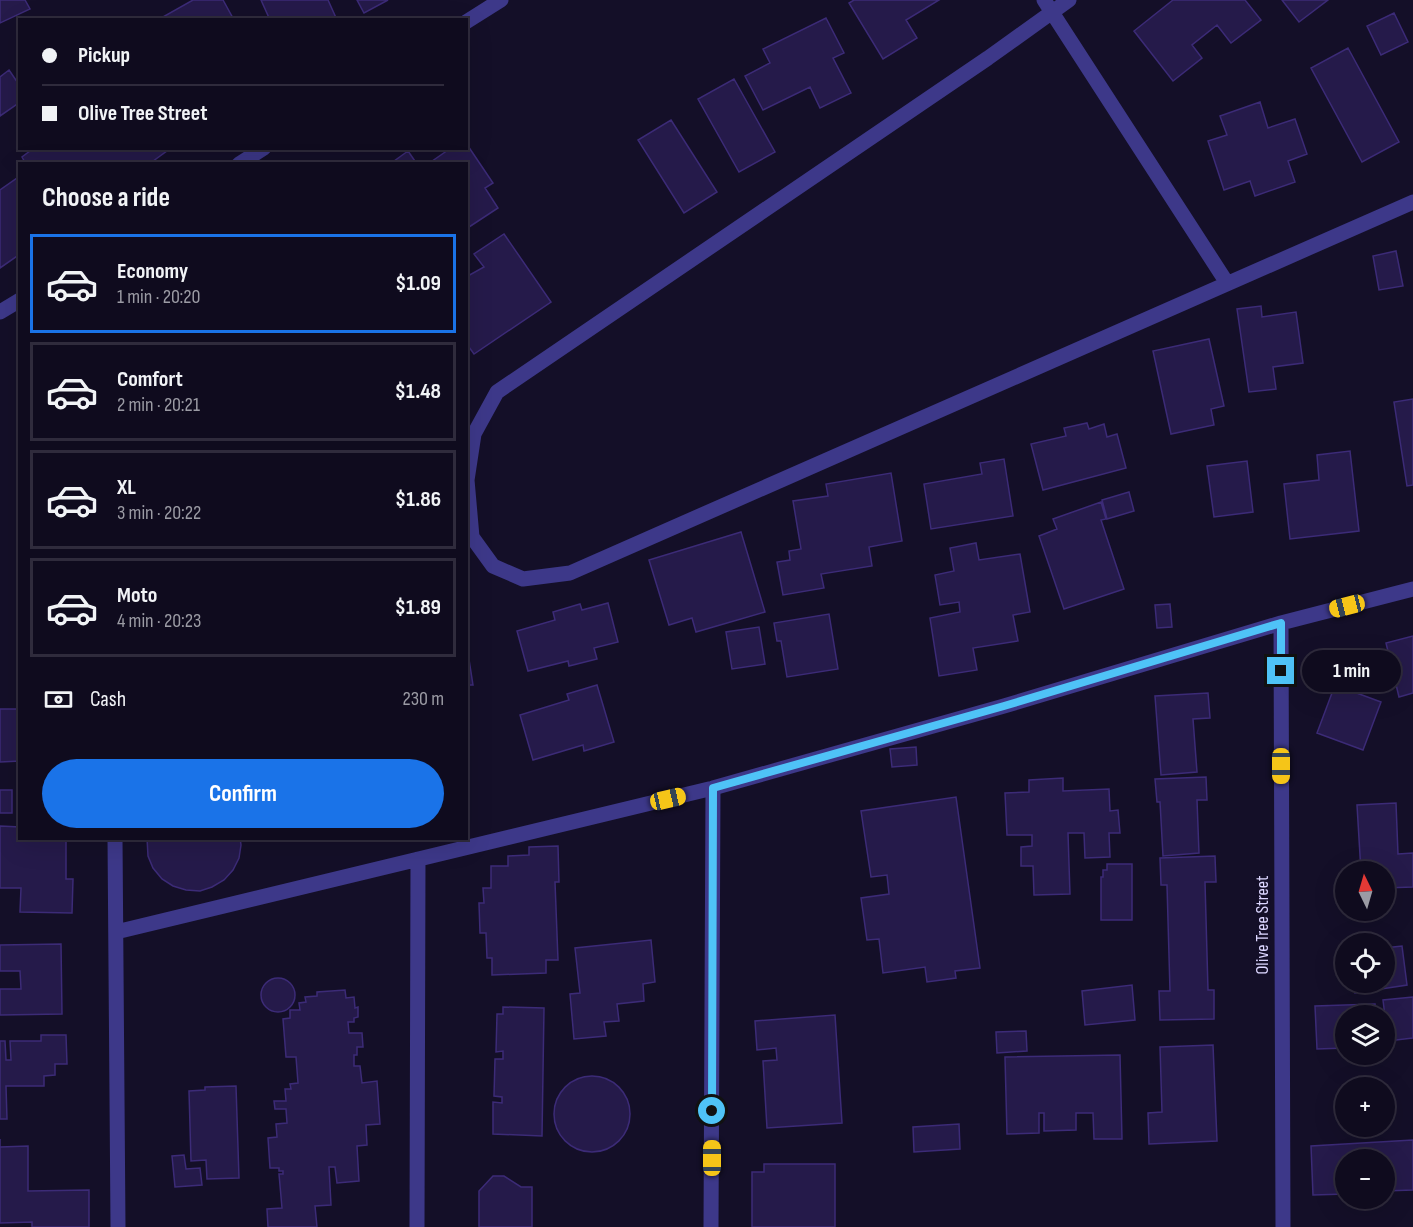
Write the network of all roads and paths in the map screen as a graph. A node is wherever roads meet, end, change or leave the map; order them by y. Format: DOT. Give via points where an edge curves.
graph roads {
  1 [pos="501,0"];
  2 [pos="1069,0"];
  3 [pos="479,6"];
  4 [pos="1048,7"];
  5 [pos="468,20"];
  6 [pos="261,150"];
  7 [pos="243,162"];
  8 [pos="1413,202"];
  9 [pos="1227,283"];
  10 [pos="18,301"];
  11 [pos="0,312"];
  12 [pos="468,473"];
  13 [pos="468,494"];
  14 [pos="1413,589"];
  15 [pos="1281,623"];
  16 [pos="713,788"];
  17 [pos="115,840"];
  18 [pos="418,859"];
  19 [pos="116,932"];
  20 [pos="118,1227"];
  21 [pos="417,1227"];
  22 [pos="711,1227"];
  23 [pos="1283,1227"];
  1 -- 3 [label="street"];
  2 -- 4 [label="street"];
  3 -- 5 [label="street"];
  4 -- 9 [label="street"];
  4 -- 12 [label="street" via="497,392 474,434"];
  6 -- 7 [label="street"];
  8 -- 9 [label="street"];
  9 -- 13 [label="street" via="570,573 523,579 493,566 471,537"];
  10 -- 11 [label="street"];
  14 -- 15 [label="street"];
  15 -- 16 [label="street"];
  15 -- 23 [label="street, Olive Tree Street"];
  16 -- 18 [label="street"];
  16 -- 22 [label="street"];
  17 -- 19 [label="street"];
  18 -- 19 [label="street"];
  18 -- 21 [label="street"];
  19 -- 20 [label="street"];
}
